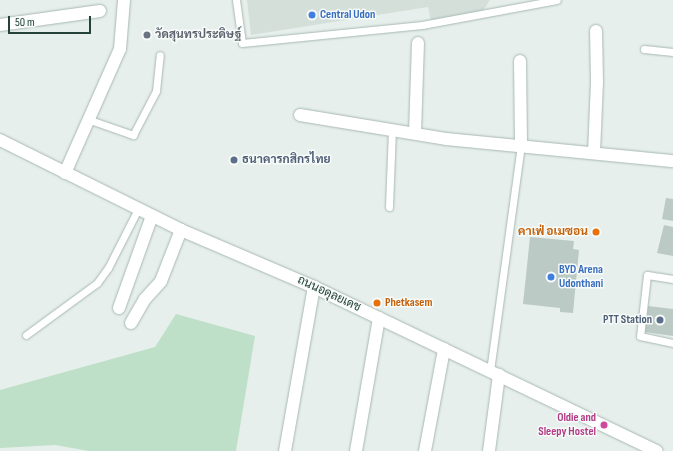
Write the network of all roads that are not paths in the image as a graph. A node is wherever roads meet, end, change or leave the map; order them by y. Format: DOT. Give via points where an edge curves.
graph roads {
  1 [pos="124,0"];
  2 [pos="236,0"];
  3 [pos="557,0"];
  4 [pos="100,11"];
  5 [pos="0,25"];
  6 [pos="596,31"];
  7 [pos="418,42"];
  8 [pos="644,49"];
  9 [pos="673,52"];
  10 [pos="160,55"];
  11 [pos="520,61"];
  12 [pos="300,115"];
  13 [pos="90,120"];
  14 [pos="392,129"];
  15 [pos="415,133"];
  16 [pos="0,140"];
  17 [pos="521,146"];
  18 [pos="594,153"];
  19 [pos="673,161"];
  20 [pos="65,173"];
  21 [pos="138,208"];
  22 [pos="389,208"];
  23 [pos="152,216"];
  24 [pos="181,230"];
  25 [pos="673,279"];
  26 [pos="314,287"];
  27 [pos="119,308"];
  28 [pos="379,318"];
  29 [pos="131,323"];
  30 [pos="26,335"];
  31 [pos="673,343"];
  32 [pos="444,348"];
  33 [pos="494,373"];
  34 [pos="285,451"];
  35 [pos="356,451"];
  36 [pos="425,451"];
  37 [pos="489,451"];
  38 [pos="657,451"];
  1 -- 13 [label="street" via="120,49"];
  2 -- 3 [label="lane" via="242,43 422,25"];
  4 -- 5 [label="street"];
  6 -- 18 [label="street" via="598,82"];
  7 -- 15 [label="street"];
  8 -- 9 [label="lane"];
  10 -- 13 [label="lane" via="156,91 133,135"];
  11 -- 17 [label="street"];
  12 -- 14 [label="street"];
  13 -- 20 [label="street"];
  14 -- 15 [label="street"];
  14 -- 22 [label="lane"];
  15 -- 17 [label="street"];
  16 -- 20 [label="street, ถนนอดุลยเดช"];
  17 -- 18 [label="street"];
  17 -- 33 [label="lane"];
  18 -- 19 [label="street"];
  20 -- 21 [label="street, ถนนอดุลยเดช"];
  21 -- 23 [label="street, ถนนอดุลยเดช"];
  21 -- 30 [label="lane" via="108,268 97,283"];
  23 -- 24 [label="street, ถนนอดุลยเดช"];
  23 -- 27 [label="street"];
  24 -- 26 [label="street, ถนนอดุลยเดช"];
  24 -- 29 [label="street" via="162,281 145,299"];
  25 -- 31 [label="lane" via="647,275 640,336"];
  26 -- 28 [label="street, ถนนอดุลยเดช"];
  26 -- 34 [label="street"];
  28 -- 32 [label="street, ถนนอดุลยเดช"];
  28 -- 35 [label="street"];
  32 -- 33 [label="street, ถนนอดุลยเดช"];
  32 -- 36 [label="street"];
  33 -- 37 [label="street"];
  33 -- 38 [label="street, ถนนอดุลยเดช"];
}
